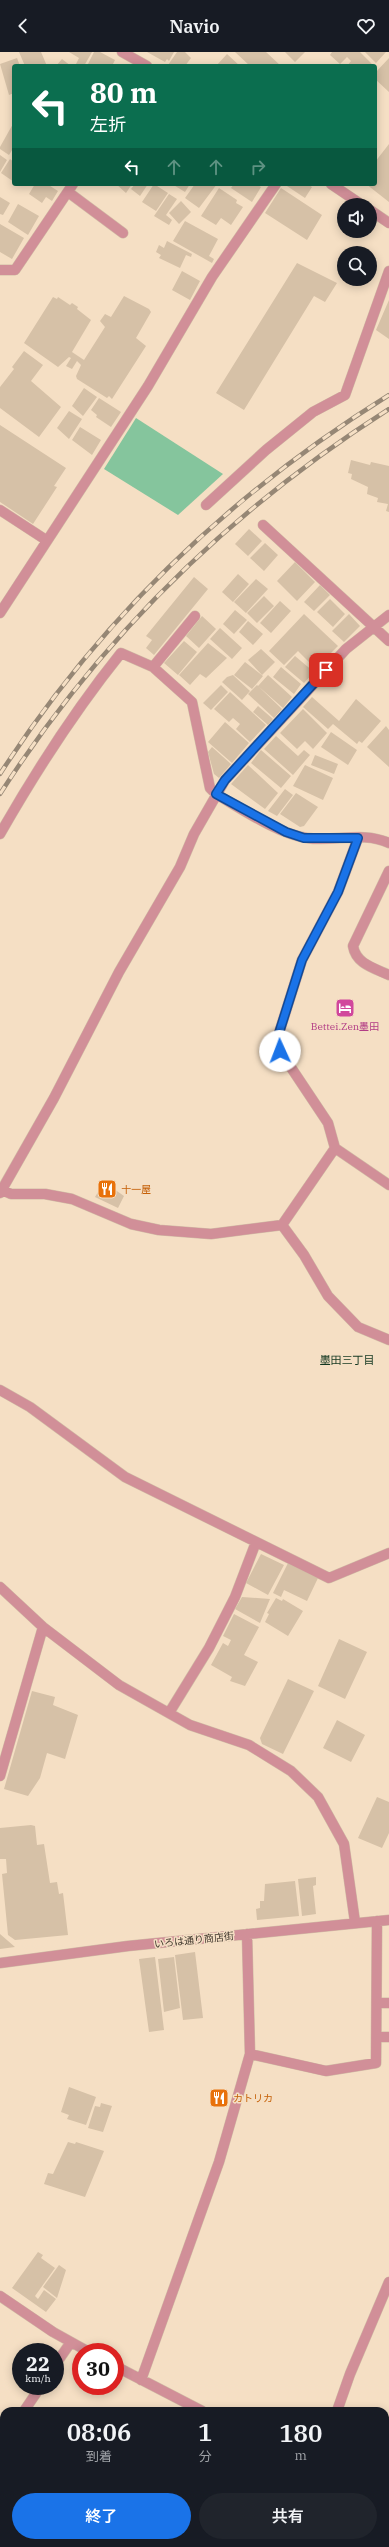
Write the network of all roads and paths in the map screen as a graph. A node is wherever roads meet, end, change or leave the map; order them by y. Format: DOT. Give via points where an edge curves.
graph roads {
  1 [pos="122,52"];
  2 [pos="143,64"];
  3 [pos="275,186"];
  4 [pos="334,186"];
  5 [pos="71,188"];
  6 [pos="352,198"];
  7 [pos="377,215"];
  8 [pos="389,223"];
  9 [pos="123,233"];
  10 [pos="0,270"];
  11 [pos="389,271"];
  12 [pos="206,505"];
  13 [pos="0,510"];
  14 [pos="263,525"];
  15 [pos="46,540"];
  16 [pos="0,613"];
  17 [pos="389,615"];
  18 [pos="195,616"];
  19 [pos="374,626"];
  20 [pos="389,641"];
  21 [pos="153,667"];
  22 [pos="216,794"];
  23 [pos="0,834"];
  24 [pos="358,838"];
  25 [pos="389,843"];
  26 [pos="389,871"];
  27 [pos="389,975"];
  28 [pos="336,1148"];
  29 [pos="389,1185"];
  30 [pos="1,1191"];
  31 [pos="282,1225"];
  32 [pos="389,1340"];
  33 [pos="0,1390"];
  34 [pos="256,1542"];
  35 [pos="389,1553"];
  36 [pos="0,1587"];
  37 [pos="43,1628"];
  38 [pos="169,1713"];
  39 [pos="0,1776"];
  40 [pos="389,1920"];
  41 [pos="377,1921"];
  42 [pos="355,1922"];
  43 [pos="247,1934"];
  44 [pos="0,1963"];
  45 [pos="377,2003"];
  46 [pos="389,2003"];
  47 [pos="377,2037"];
  48 [pos="389,2037"];
  49 [pos="250,2054"];
  50 [pos="389,2282"];
  51 [pos="0,2296"];
  52 [pos="71,2342"];
  53 [pos="64,2352"];
  54 [pos="124,2371"];
  55 [pos="141,2380"];
  56 [pos="35,2395"];
  57 [pos="27,2407"];
  58 [pos="194,2407"];
  59 [pos="338,2407"];
  1 -- 2 [label="street"];
  3 -- 15 [label="street" via="212,277 148,386"];
  4 -- 6 [label="street"];
  5 -- 9 [label="street"];
  5 -- 10 [label="street" via="15,270"];
  7 -- 8 [label="street"];
  11 -- 12 [label="street" via="345,395 313,412 266,450"];
  13 -- 15 [label="street"];
  14 -- 19 [label="street"];
  15 -- 16 [label="street"];
  17 -- 19 [label="street"];
  18 -- 21 [label="street"];
  19 -- 20 [label="street"];
  19 -- 22 [label="street" via="346,649 225,780"];
  21 -- 22 [label="street" via="192,702 210,788"];
  21 -- 23 [label="street" via="121,653 93,688"];
  22 -- 24 [label="street" via="286,832 304,838"];
  22 -- 30 [label="street" via="194,834 180,867 119,972 86,1038"];
  24 -- 25 [label="street" via="377,838"];
  24 -- 28 [label="street" via="338,892 302,960 279,1033 280,1051 328,1123"];
  26 -- 27 [label="street" via="353,946 354,954 360,962"];
  28 -- 29 [label="street"];
  28 -- 31 [label="street"];
  30 -- 31 [label="street" via="72,1199 131,1224 158,1230 211,1234"];
  31 -- 32 [label="street" via="304,1255 328,1296 358,1327"];
  33 -- 34 [label="street" via="30,1407 125,1477"];
  34 -- 35 [label="street" via="329,1578"];
  34 -- 38 [label="street" via="235,1597 209,1648"];
  36 -- 37 [label="street"];
  37 -- 38 [label="street" via="119,1685"];
  37 -- 39 [label="street"];
  38 -- 42 [label="street" via="190,1725 249,1745 266,1754 291,1771 318,1797 346,1851"];
  40 -- 41 [label="street, いろは通り商店街"];
  41 -- 42 [label="street, いろは通り商店街"];
  41 -- 45 [label="street"];
  42 -- 43 [label="street, いろは通り商店街"];
  43 -- 44 [label="street, いろは通り商店街"];
  43 -- 49 [label="street"];
  45 -- 46 [label="street"];
  45 -- 47 [label="street"];
  47 -- 48 [label="street"];
  47 -- 49 [label="street" via="376,2063 326,2071"];
  49 -- 55 [label="street" via="219,2162"];
  50 -- 59 [label="street"];
  51 -- 52 [label="street"];
  52 -- 53 [label="street"];
  54 -- 55 [label="street"];
  55 -- 58 [label="street"];
  56 -- 57 [label="street"];
}
